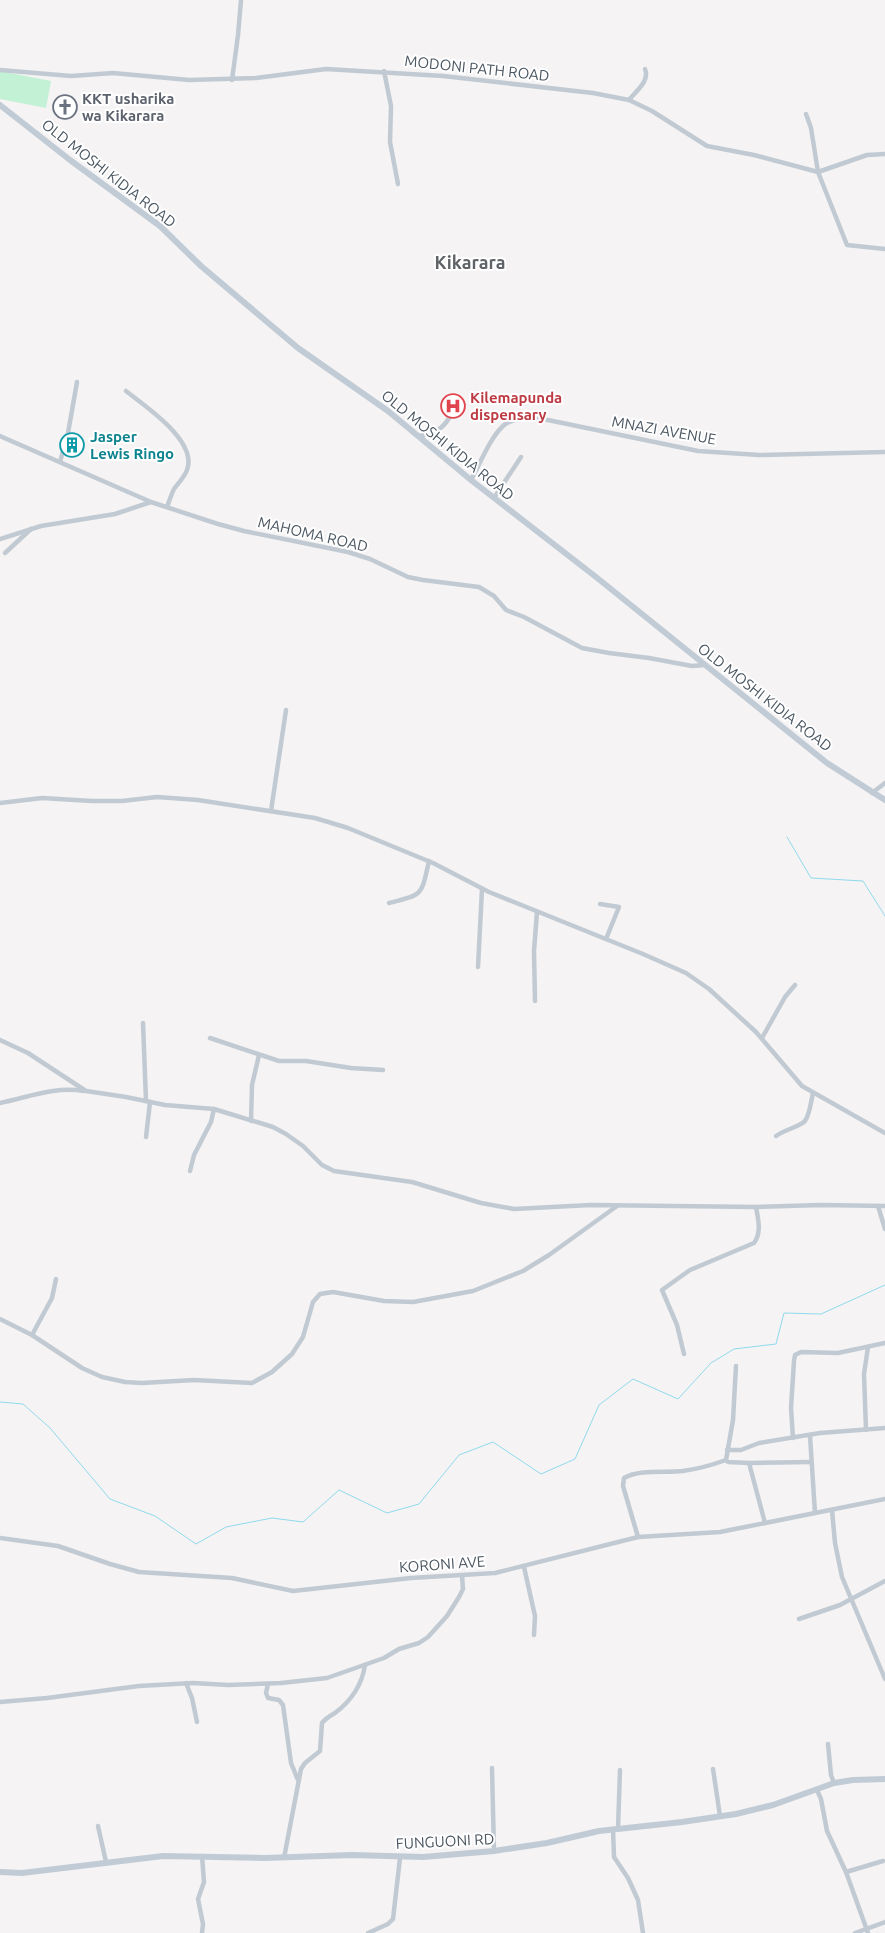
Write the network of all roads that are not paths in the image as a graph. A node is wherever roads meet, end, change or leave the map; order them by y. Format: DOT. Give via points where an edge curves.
graph roads {
  1 [pos="240,0"];
  2 [pos="645,69"];
  3 [pos="0,70"];
  4 [pos="384,71"];
  5 [pos="232,80"];
  6 [pos="629,100"];
  7 [pos="0,105"];
  8 [pos="806,114"];
  9 [pos="885,154"];
  10 [pos="818,172"];
  11 [pos="398,184"];
  12 [pos="885,249"];
  13 [pos="78,382"];
  14 [pos="126,391"];
  15 [pos="449,418"];
  16 [pos="0,436"];
  17 [pos="418,436"];
  18 [pos="885,452"];
  19 [pos="521,456"];
  20 [pos="60,462"];
  21 [pos="471,480"];
  22 [pos="494,498"];
  23 [pos="151,502"];
  24 [pos="167,508"];
  25 [pos="32,528"];
  26 [pos="0,539"];
  27 [pos="5,553"];
  28 [pos="704,665"];
  29 [pos="286,710"];
  30 [pos="885,783"];
  31 [pos="872,793"];
  32 [pos="885,800"];
  33 [pos="0,803"];
  34 [pos="271,811"];
  35 [pos="429,861"];
  36 [pos="482,889"];
  37 [pos="389,903"];
  38 [pos="600,904"];
  39 [pos="537,912"];
  40 [pos="606,939"];
  41 [pos="478,967"];
  42 [pos="795,985"];
  43 [pos="535,1001"];
  44 [pos="143,1023"];
  45 [pos="210,1038"];
  46 [pos="762,1038"];
  47 [pos="0,1040"];
  48 [pos="259,1055"];
  49 [pos="383,1070"];
  50 [pos="86,1091"];
  51 [pos="813,1093"];
  52 [pos="148,1102"];
  53 [pos="0,1103"];
  54 [pos="214,1109"];
  55 [pos="252,1121"];
  56 [pos="885,1133"];
  57 [pos="776,1136"];
  58 [pos="146,1137"];
  59 [pos="190,1171"];
  60 [pos="617,1206"];
  61 [pos="878,1206"];
  62 [pos="885,1206"];
  63 [pos="756,1207"];
  64 [pos="885,1229"];
  65 [pos="56,1279"];
  66 [pos="0,1318"];
  67 [pos="32,1335"];
  68 [pos="885,1343"];
  69 [pos="868,1347"];
  70 [pos="684,1354"];
  71 [pos="736,1366"];
  72 [pos="885,1428"];
  73 [pos="866,1430"];
  74 [pos="810,1436"];
  75 [pos="792,1438"];
  76 [pos="727,1450"];
  77 [pos="726,1460"];
  78 [pos="810,1462"];
  79 [pos="749,1463"];
  80 [pos="885,1498"];
  81 [pos="832,1510"];
  82 [pos="815,1513"];
  83 [pos="765,1523"];
  84 [pos="638,1537"];
  85 [pos="0,1538"];
  86 [pos="524,1567"];
  87 [pos="462,1576"];
  88 [pos="885,1582"];
  89 [pos="851,1600"];
  90 [pos="799,1619"];
  91 [pos="534,1635"];
  92 [pos="365,1665"];
  93 [pos="885,1679"];
  94 [pos="186,1683"];
  95 [pos="268,1684"];
  96 [pos="0,1702"];
  97 [pos="197,1722"];
  98 [pos="828,1744"];
  99 [pos="492,1768"];
  100 [pos="713,1769"];
  101 [pos="620,1770"];
  102 [pos="885,1779"];
  103 [pos="299,1781"];
  104 [pos="834,1783"];
  105 [pos="817,1790"];
  106 [pos="720,1816"];
  107 [pos="98,1826"];
  108 [pos="615,1829"];
  109 [pos="494,1851"];
  110 [pos="202,1856"];
  111 [pos="284,1858"];
  112 [pos="400,1858"];
  113 [pos="883,1861"];
  114 [pos="106,1862"];
  115 [pos="0,1872"];
  116 [pos="846,1872"];
  117 [pos="885,1922"];
  118 [pos="867,1931"];
  119 [pos="202,1933"];
  120 [pos="368,1933"];
  121 [pos="643,1933"];
  122 [pos="855,1933"];
  1 -- 5 [label="street"];
  2 -- 6 [label="street" via="646,78"];
  3 -- 5 [label="street, MODONI PATH ROAD" via="71,76 113,74"];
  4 -- 5 [label="street, MODONI PATH ROAD" via="326,69"];
  4 -- 6 [label="street, MODONI PATH ROAD" via="593,93"];
  4 -- 11 [label="street" via="391,106 390,142"];
  6 -- 10 [label="street, MODONI PATH ROAD" via="707,146"];
  7 -- 17 [label="street, OLD MOSHI KIDIA ROAD" via="160,226 201,266 298,348"];
  8 -- 10 [label="street"];
  9 -- 10 [label="street" via="871,154"];
  10 -- 12 [label="street" via="847,246"];
  13 -- 20 [label="street"];
  14 -- 24 [label="street" via="167,425 186,449 188,468 174,489"];
  15 -- 17 [label="street" via="434,434"];
  16 -- 20 [label="street, MAHOMA ROAD"];
  17 -- 21 [label="street, OLD MOSHI KIDIA ROAD"];
  18 -- 21 [label="street, MNAZI AVENUE" via="736,454 698,451 548,420 526,419 503,426"];
  19 -- 22 [label="street"];
  20 -- 23 [label="street, MAHOMA ROAD"];
  21 -- 22 [label="street, OLD MOSHI KIDIA ROAD"];
  22 -- 28 [label="street, OLD MOSHI KIDIA ROAD"];
  23 -- 24 [label="street, MAHOMA ROAD"];
  23 -- 25 [label="street" via="115,514"];
  24 -- 28 [label="street, MAHOMA ROAD" via="244,531 348,552 408,577 479,587 494,596 506,610 582,648 692,666"];
  25 -- 26 [label="street"];
  25 -- 27 [label="street"];
  28 -- 31 [label="street, OLD MOSHI KIDIA ROAD" via="828,763"];
  29 -- 34 [label="street"];
  30 -- 31 [label="street"];
  31 -- 32 [label="street, OLD MOSHI KIDIA ROAD"];
  33 -- 34 [label="street" via="28,798 102,801 157,797"];
  34 -- 35 [label="street" via="330,822"];
  35 -- 36 [label="street"];
  35 -- 37 [label="street" via="420,892"];
  36 -- 39 [label="street"];
  36 -- 41 [label="street"];
  38 -- 40 [label="street" via="620,907"];
  39 -- 40 [label="street"];
  39 -- 43 [label="street"];
  40 -- 46 [label="street" via="686,973 709,988"];
  42 -- 46 [label="street"];
  44 -- 52 [label="street"];
  45 -- 48 [label="street"];
  46 -- 51 [label="street" via="796,1080"];
  47 -- 50 [label="street" via="28,1053"];
  48 -- 49 [label="street" via="279,1061"];
  48 -- 55 [label="street" via="252,1086"];
  50 -- 52 [label="street"];
  50 -- 53 [label="street" via="52,1090"];
  51 -- 56 [label="street"];
  51 -- 57 [label="street" via="805,1121"];
  52 -- 54 [label="street"];
  52 -- 58 [label="street"];
  54 -- 55 [label="street"];
  54 -- 59 [label="street"];
  55 -- 60 [label="street" via="286,1134 322,1165 334,1171 412,1182 481,1203 514,1209"];
  60 -- 63 [label="street"];
  60 -- 67 [label="street" via="522,1271 473,1291 413,1302 384,1301 333,1292 320,1294 312,1305 298,1346 272,1372 252,1383 194,1380 125,1382 91,1373"];
  61 -- 62 [label="street"];
  61 -- 63 [label="street"];
  61 -- 64 [label="street"];
  63 -- 70 [label="street" via="759,1228 754,1243 690,1270 662,1290 677,1325"];
  65 -- 67 [label="street" via="52,1298"];
  66 -- 67 [label="street"];
  68 -- 69 [label="street"];
  69 -- 73 [label="street" via="864,1374"];
  69 -- 75 [label="street" via="796,1355"];
  71 -- 76 [label="street" via="733,1420"];
  72 -- 73 [label="street"];
  73 -- 74 [label="street"];
  74 -- 75 [label="street"];
  74 -- 78 [label="street"];
  75 -- 76 [label="street" via="741,1450"];
  76 -- 77 [label="street"];
  77 -- 79 [label="street"];
  77 -- 84 [label="street" via="706,1467 656,1471 624,1478 623,1486"];
  78 -- 79 [label="street"];
  78 -- 82 [label="street"];
  79 -- 83 [label="street"];
  80 -- 81 [label="street, KORONI AVE"];
  81 -- 82 [label="street, KORONI AVE"];
  81 -- 89 [label="street" via="839,1567"];
  82 -- 83 [label="street, KORONI AVE"];
  83 -- 84 [label="street, KORONI AVE" via="720,1532"];
  84 -- 86 [label="street, KORONI AVE"];
  85 -- 87 [label="street, KORONI AVE" via="58,1546 139,1572 227,1578 293,1591 411,1578"];
  86 -- 87 [label="street, KORONI AVE"];
  86 -- 91 [label="street" via="534,1609"];
  87 -- 92 [label="street" via="463,1587 459,1597 428,1637"];
  88 -- 89 [label="street"];
  89 -- 90 [label="street"];
  89 -- 93 [label="street"];
  92 -- 95 [label="street" via="321,1679"];
  92 -- 103 [label="street" via="355,1692 322,1723 321,1749 303,1766"];
  94 -- 95 [label="street"];
  94 -- 96 [label="street"];
  94 -- 97 [label="street"];
  95 -- 103 [label="street" via="267,1696 283,1705 291,1763"];
  98 -- 104 [label="street"];
  99 -- 109 [label="street"];
  100 -- 106 [label="street"];
  101 -- 108 [label="street"];
  102 -- 104 [label="street, FUNGUONI RD"];
  103 -- 111 [label="street"];
  104 -- 105 [label="street, FUNGUONI RD"];
  105 -- 106 [label="street, FUNGUONI RD" via="756,1810"];
  105 -- 116 [label="street" via="825,1824"];
  106 -- 108 [label="street, FUNGUONI RD"];
  107 -- 114 [label="street"];
  108 -- 109 [label="street, FUNGUONI RD"];
  108 -- 121 [label="street" via="614,1857 638,1900"];
  109 -- 112 [label="street, FUNGUONI RD"];
  110 -- 111 [label="street, FUNGUONI RD"];
  110 -- 114 [label="street, FUNGUONI RD"];
  110 -- 119 [label="street" via="204,1882 198,1900"];
  111 -- 112 [label="street, FUNGUONI RD" via="352,1855"];
  112 -- 120 [label="street" via="393,1919"];
  113 -- 116 [label="street"];
  114 -- 115 [label="street, FUNGUONI RD" via="22,1873"];
  116 -- 118 [label="street"];
  117 -- 118 [label="street"];
  118 -- 122 [label="street"];
}
